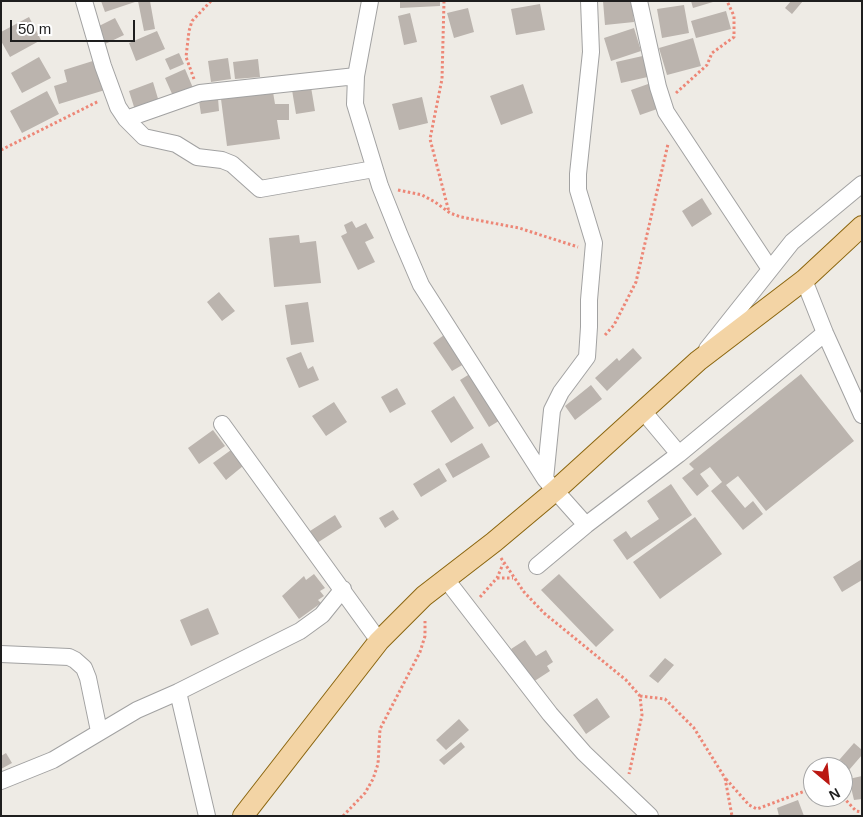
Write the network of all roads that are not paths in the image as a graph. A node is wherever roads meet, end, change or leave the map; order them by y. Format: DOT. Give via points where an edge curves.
graph roads {
  1 [pos="84,1"];
  2 [pos="370,1"];
  3 [pos="589,1"];
  4 [pos="639,1"];
  5 [pos="356,76"];
  6 [pos="126,119"];
  7 [pos="374,169"];
  8 [pos="862,184"];
  9 [pos="862,226"];
  10 [pos="770,269"];
  11 [pos="804,280"];
  12 [pos="824,334"];
  13 [pos="698,361"];
  14 [pos="643,411"];
  15 [pos="862,415"];
  16 [pos="222,424"];
  17 [pos="679,454"];
  18 [pos="551,484"];
  19 [pos="586,525"];
  20 [pos="537,566"];
  21 [pos="445,578"];
  22 [pos="343,589"];
  23 [pos="379,642"];
  24 [pos="1,654"];
  25 [pos="178,692"];
  26 [pos="99,731"];
  27 [pos="1,780"];
  28 [pos="207,816"];
  29 [pos="243,816"];
  30 [pos="650,816"];
  1 -- 6 [label="street" via="114,94"];
  2 -- 5 [label="street"];
  3 -- 18 [label="street" via="591,52 578,174 578,190 593,234 586,357 560,392 552,410"];
  4 -- 10 [label="street" via="666,112"];
  5 -- 6 [label="street" via="200,93"];
  5 -- 7 [label="street" via="355,104"];
  6 -- 7 [label="street" via="144,136 176,144 197,157 232,164 260,189"];
  7 -- 18 [label="street" via="421,285"];
  8 -- 10 [label="street" via="792,242"];
  9 -- 11 [label="main road"];
  10 -- 13 [label="street"];
  11 -- 12 [label="street"];
  11 -- 13 [label="main road"];
  12 -- 15 [label="street"];
  12 -- 17 [label="street"];
  13 -- 14 [label="main road"];
  14 -- 17 [label="street"];
  14 -- 18 [label="main road"];
  16 -- 22 [label="street"];
  17 -- 19 [label="street"];
  18 -- 19 [label="street"];
  18 -- 21 [label="main road" via="494,542"];
  19 -- 20 [label="street"];
  21 -- 23 [label="main road"];
  21 -- 30 [label="street" via="584,753"];
  22 -- 23 [label="street"];
  22 -- 25 [label="street" via="322,615 300,631"];
  23 -- 29 [label="main road"];
  24 -- 26 [label="street" via="69,657 75,660 84,668 88,678"];
  25 -- 26 [label="street"];
  25 -- 28 [label="street"];
  26 -- 27 [label="street" via="53,760"];
}
